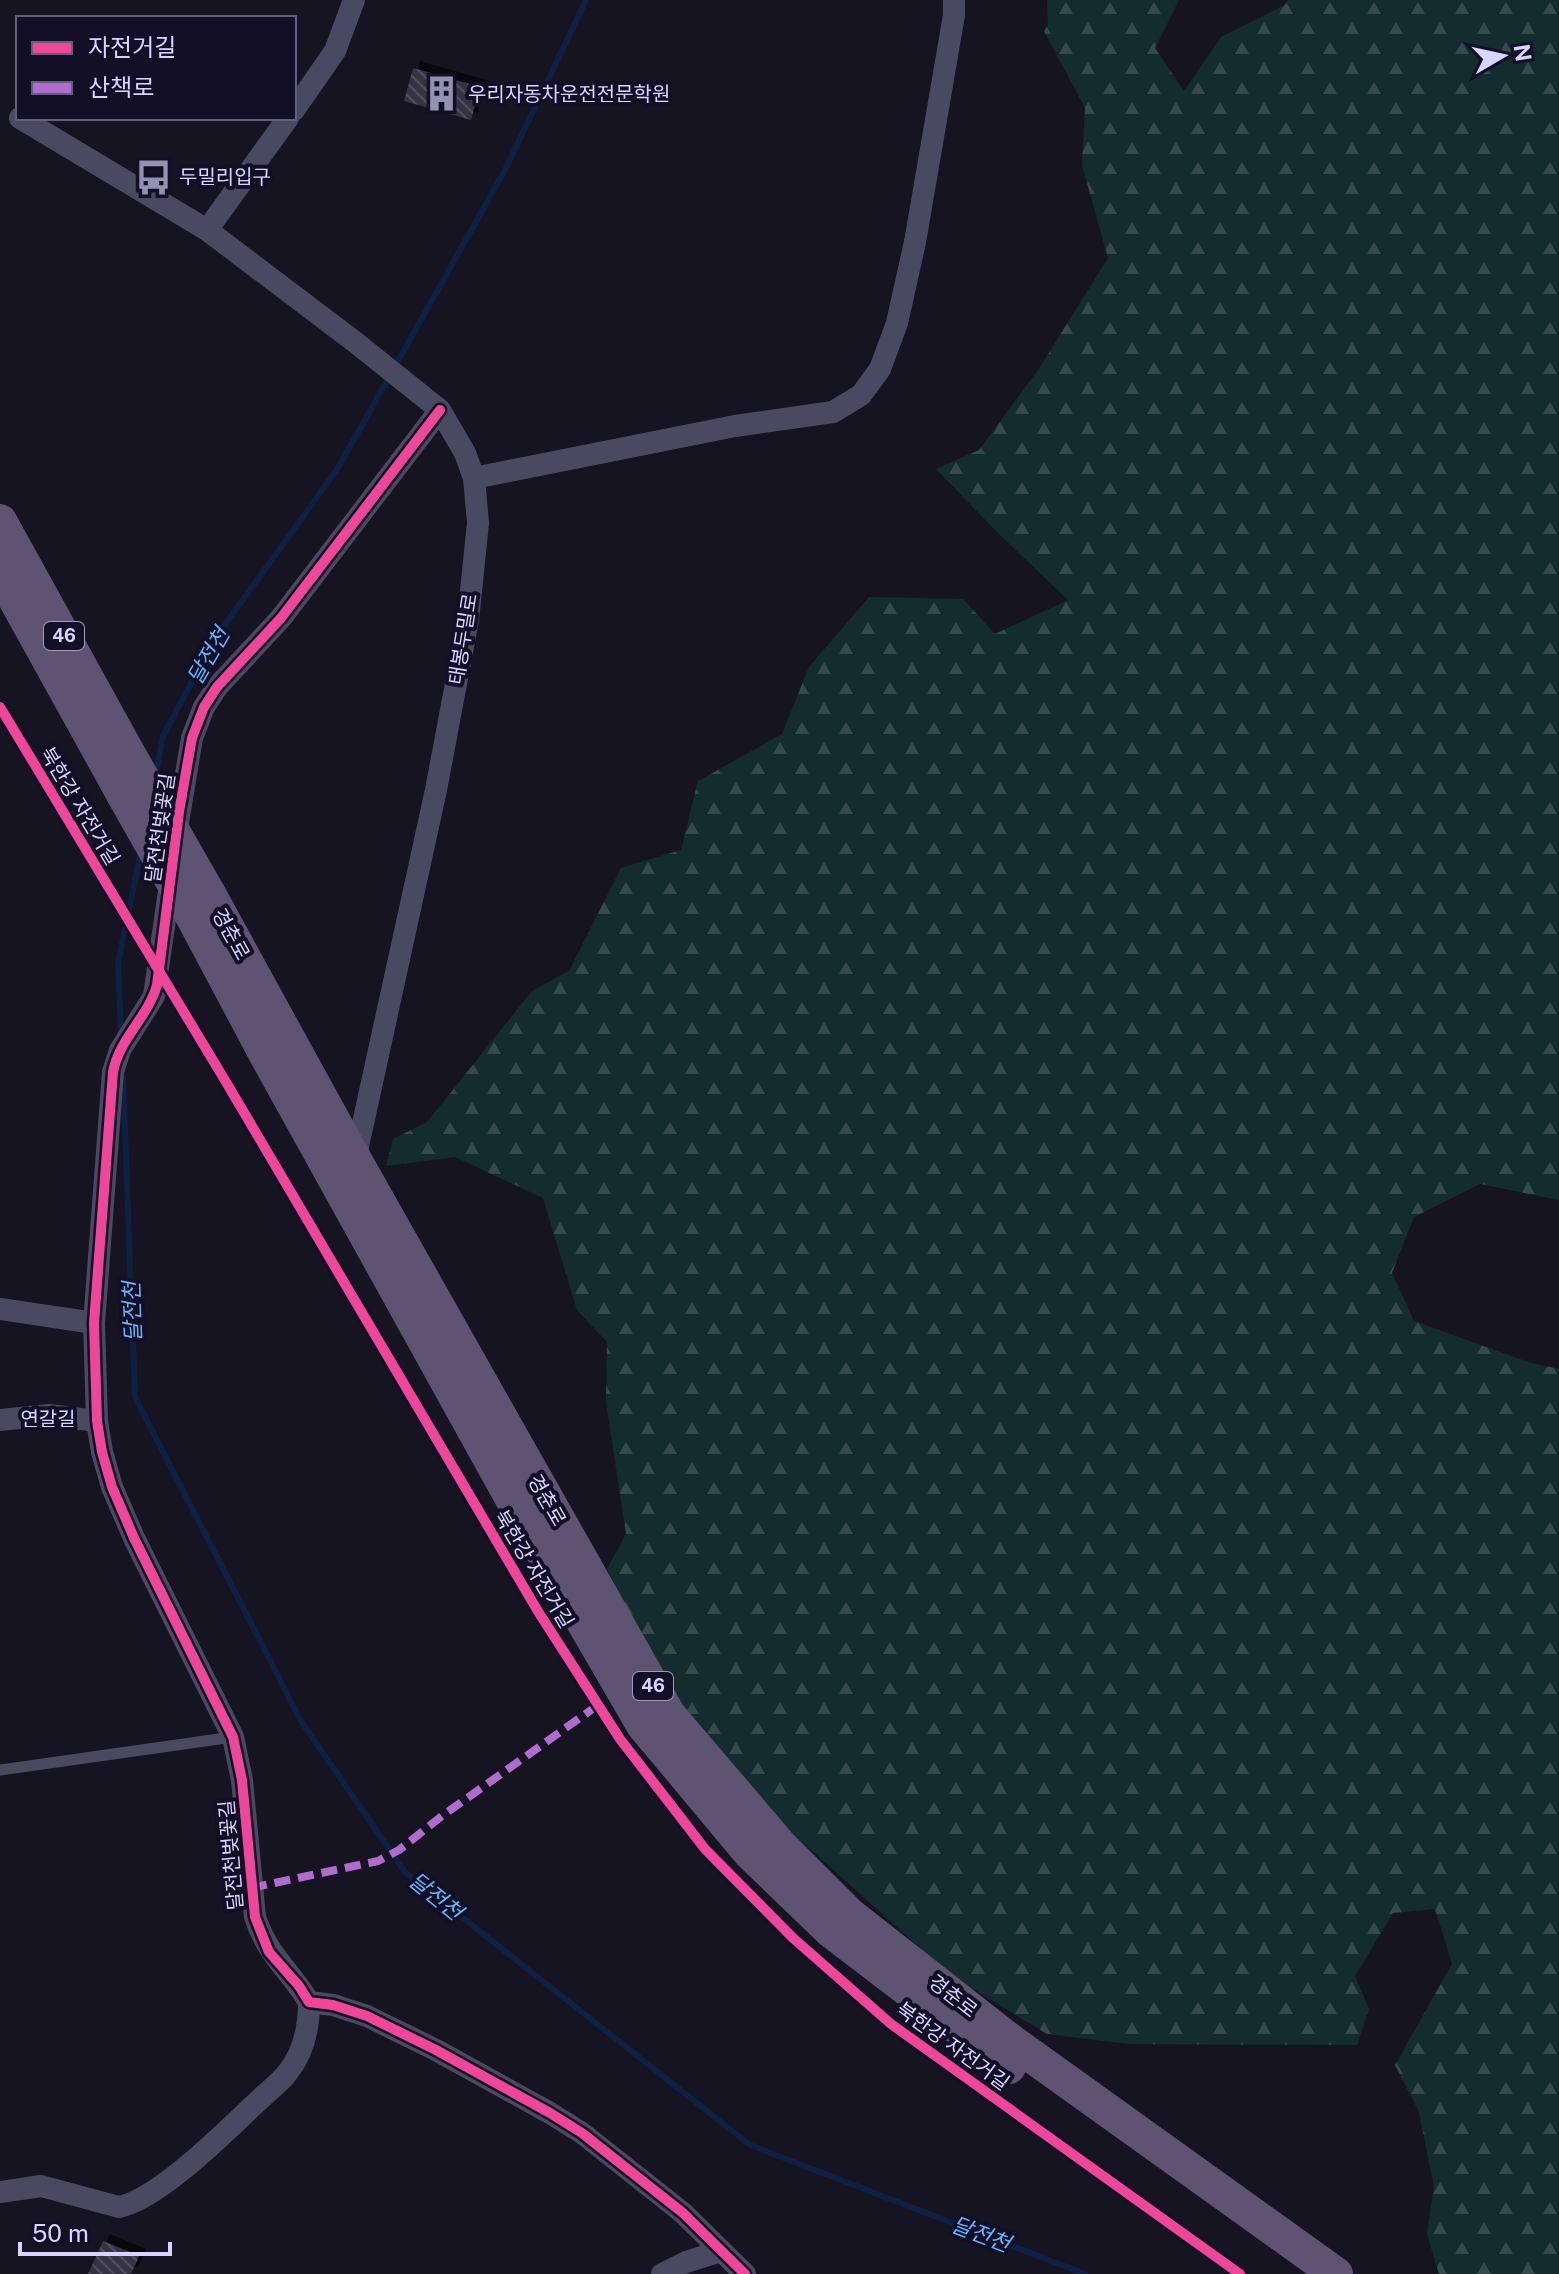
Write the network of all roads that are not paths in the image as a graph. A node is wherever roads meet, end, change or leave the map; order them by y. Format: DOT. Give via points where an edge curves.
graph roads {
  1 [pos="354,0"];
  2 [pos="954,0"];
  3 [pos="296,107"];
  4 [pos="24,120"];
  5 [pos="287,120"];
  6 [pos="207,230"];
  7 [pos="440,410"];
  8 [pos="474,478"];
  9 [pos="0,521"];
  10 [pos="0,572"];
  11 [pos="200,904"];
  12 [pos="355,1160"];
  13 [pos="0,1309"];
  14 [pos="94,1323"];
  15 [pos="0,1420"];
  16 [pos="97,1421"];
  17 [pos="233,1737"];
  18 [pos="0,1770"];
  19 [pos="309,2002"];
  20 [pos="0,2192"];
  21 [pos="721,2251"];
  22 [pos="662,2274"];
  23 [pos="745,2274"];
  24 [pos="1296,2274"];
  25 [pos="1336,2274"];
  1 -- 3 [label="street" via="335,51"];
  2 -- 8 [label="street" via="900,310 880,369 861,395 833,412"];
  4 -- 6 [label="street, 태봉두밀로"];
  5 -- 6 [label="street"];
  6 -- 7 [label="street, 태봉두밀로"];
  7 -- 8 [label="street, 태봉두밀로"];
  7 -- 14 [label="street, 달전천벚꽃길" via="281,618 217,687 192,738 154,996 120,1050 113,1072"];
  8 -- 12 [label="street, 태봉두밀로" via="478,523 468,620"];
  9 -- 11 [label="main road, 경춘로 / 46, bridge" via="127,751"];
  10 -- 11 [label="main road, 경춘로 / 46, bridge" via="123,794"];
  11 -- 12 [label="main road, 경춘로 / 46"];
  11 -- 24 [label="main road, 경춘로 / 46" via="273,1069 643,1725 750,1853 831,1931 960,2032"];
  12 -- 25 [label="main road, 경춘로 / 46" via="669,1715 780,1845 850,1915 1011,2041"];
  13 -- 14 [label="street"];
  14 -- 16 [label="street, 달전천벚꽃길"];
  15 -- 16 [label="street, 연갈길" via="49,1415"];
  16 -- 17 [label="street, 달전천벚꽃길" via="123,1512"];
  17 -- 18 [label="lane"];
  17 -- 19 [label="street, 달전천벚꽃길" via="255,1917 269,1952"];
  19 -- 20 [label="street" via="303,2045 289,2071 215,2142 130,2204 119,2207 41,2186"];
  19 -- 21 [label="street" via="367,2016 550,2113 683,2213"];
  21 -- 22 [label="street"];
  21 -- 23 [label="street"];
}
